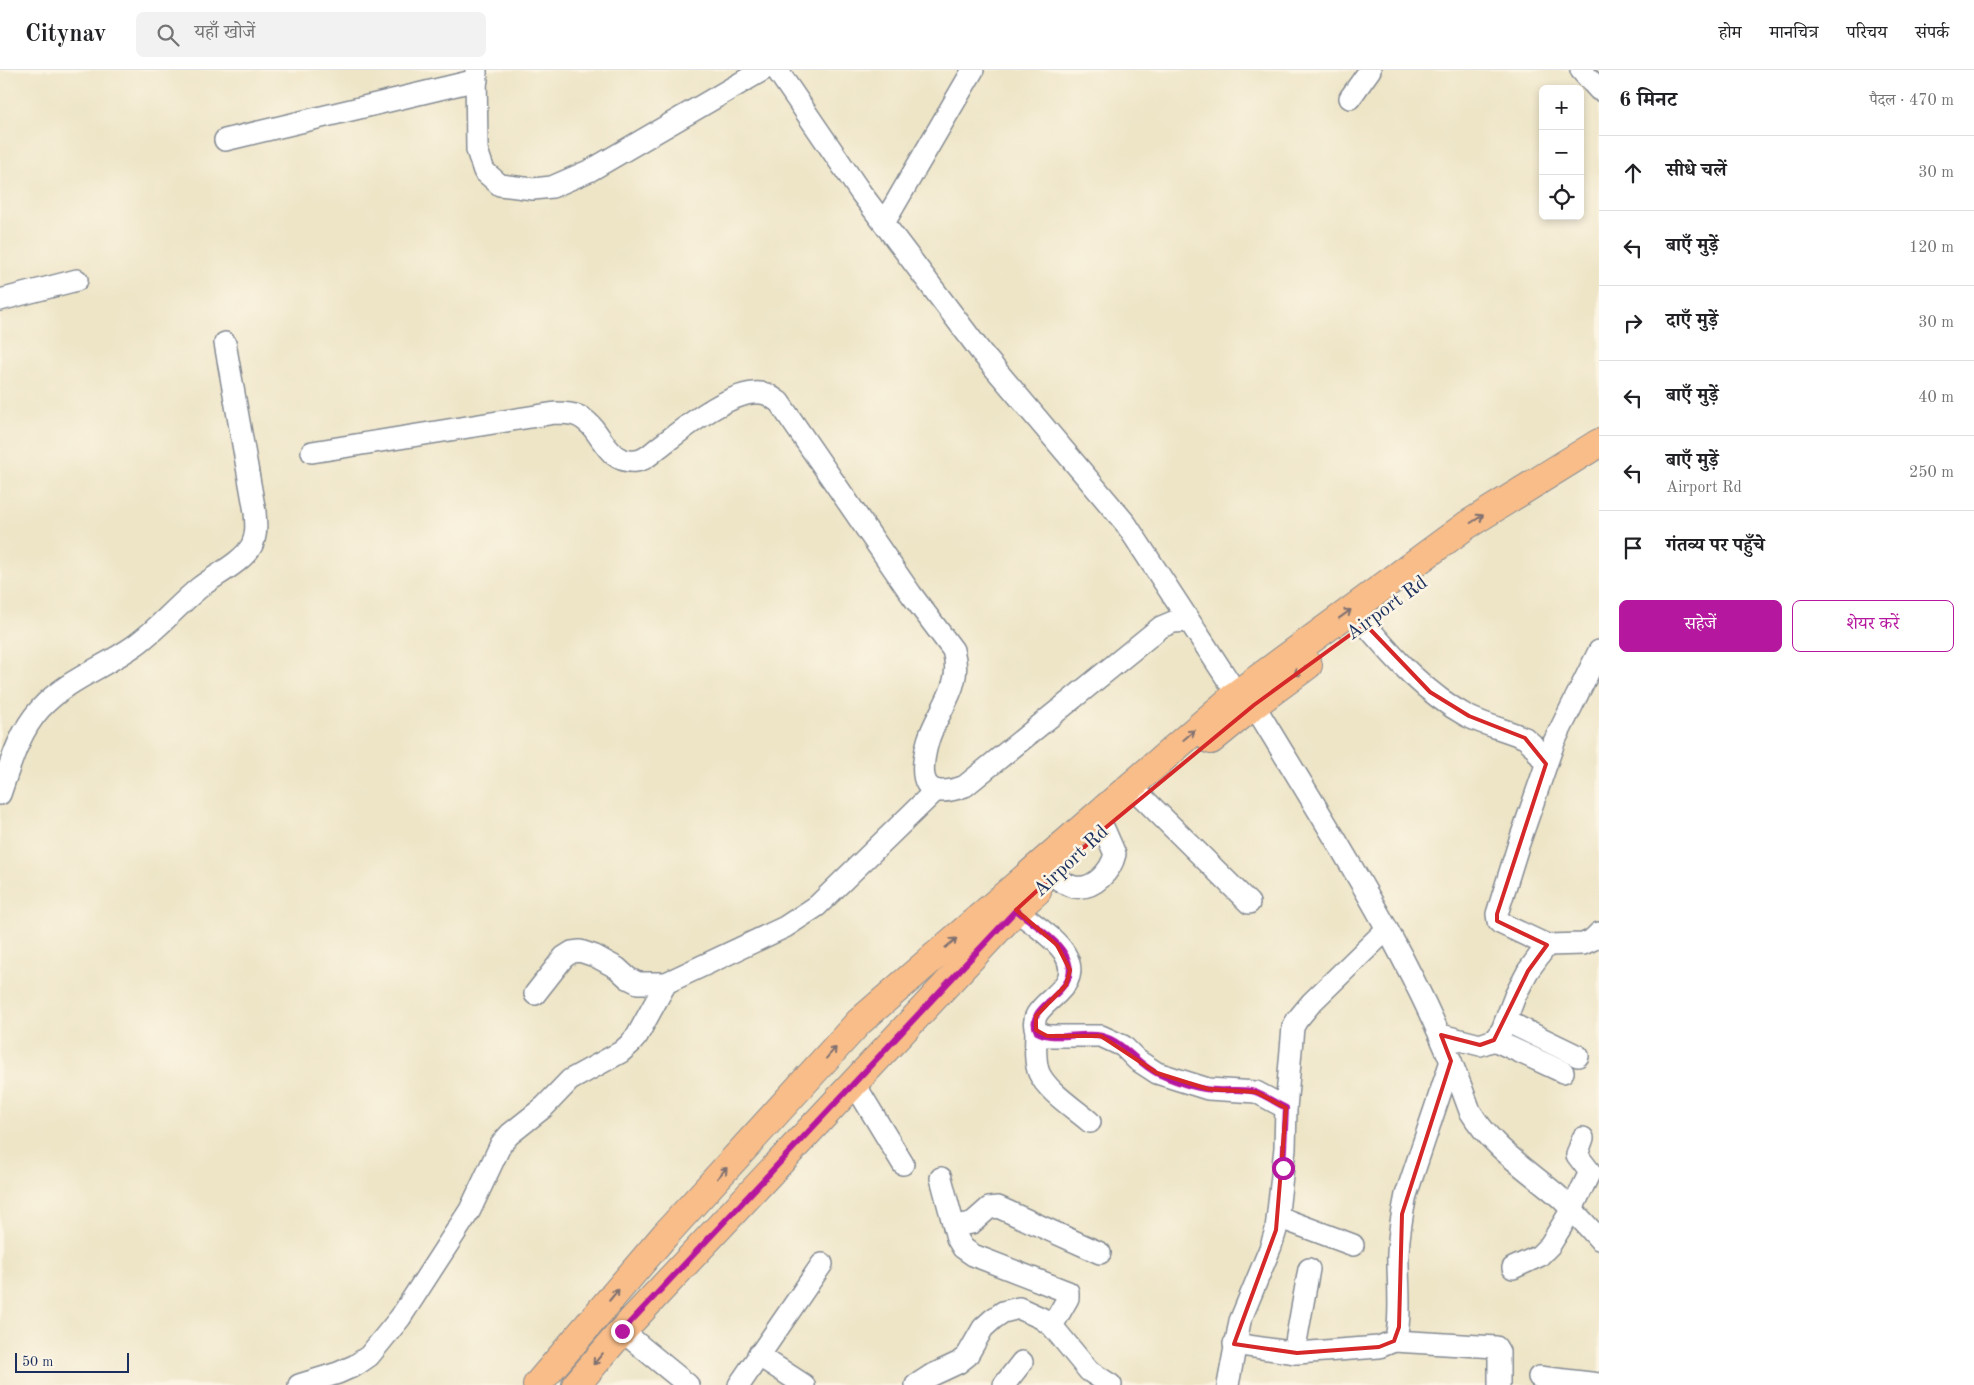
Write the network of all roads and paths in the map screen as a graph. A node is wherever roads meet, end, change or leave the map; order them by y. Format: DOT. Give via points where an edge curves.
graph roads {
  1 [pos="763,70"];
  2 [pos="777,70"];
  3 [pos="973,70"];
  4 [pos="1370,70"];
  5 [pos="1581,70"];
  6 [pos="477,75"];
  7 [pos="1599,90"];
  8 [pos="1350,98"];
  9 [pos="225,140"];
  10 [pos="884,223"];
  11 [pos="77,280"];
  12 [pos="0,300"];
  13 [pos="225,343"];
  14 [pos="1599,443"];
  15 [pos="312,452"];
  16 [pos="1599,464"];
  17 [pos="1189,621"];
  18 [pos="1364,624"];
  19 [pos="1599,651"];
  20 [pos="1246,699"];
  21 [pos="1546,764"];
  22 [pos="935,791"];
  23 [pos="0,794"];
  24 [pos="1142,797"];
  25 [pos="1249,903"];
  26 [pos="1016,910"];
  27 [pos="1386,930"];
  28 [pos="1599,933"];
  29 [pos="1547,945"];
  30 [pos="666,983"];
  31 [pos="535,994"];
  32 [pos="1506,1021"];
  33 [pos="1036,1030"];
  34 [pos="1441,1035"];
  35 [pos="1494,1040"];
  36 [pos="1578,1056"];
  37 [pos="1451,1061"];
  38 [pos="1563,1072"];
  39 [pos="854,1083"];
  40 [pos="1286,1108"];
  41 [pos="1090,1122"];
  42 [pos="1583,1138"];
  43 [pos="903,1164"];
  44 [pos="941,1178"];
  45 [pos="1572,1209"];
  46 [pos="1278,1217"];
  47 [pos="954,1226"];
  48 [pos="1599,1239"];
  49 [pos="1353,1245"];
  50 [pos="1100,1253"];
  51 [pos="822,1264"];
  52 [pos="1513,1268"];
  53 [pos="1308,1269"];
  54 [pos="1052,1326"];
  55 [pos="622,1331"];
  56 [pos="1394,1341"];
  57 [pos="1234,1344"];
  58 [pos="1294,1353"];
  59 [pos="758,1355"];
  60 [pos="1022,1362"];
  61 [pos="1539,1377"];
  62 [pos="1599,1384"];
  63 [pos="299,1385"];
  64 [pos="537,1385"];
  65 [pos="576,1385"];
  66 [pos="688,1385"];
  67 [pos="739,1385"];
  68 [pos="804,1385"];
  69 [pos="916,1385"];
  70 [pos="1004,1385"];
  71 [pos="1111,1385"];
  72 [pos="1228,1385"];
  73 [pos="1499,1385"];
  1 -- 6 [label="street" via="591,170 552,187 533,189 500,185 484,171 477,150"];
  2 -- 10 [label="street"];
  3 -- 10 [label="street"];
  4 -- 8 [label="street"];
  5 -- 7 [label="street"];
  6 -- 9 [label="street"];
  10 -- 17 [label="street" via="981,352 1126,524"];
  11 -- 12 [label="street"];
  13 -- 23 [label="street" via="255,512 257,531 252,544 247,552 199,588 136,645 80,677 39,710 16,750"];
  20 -- 14 [label="main road, one-way" via="1467,525"];
  15 -- 22 [label="street" via="555,413 579,417 588,423 612,454 622,460 635,461 645,459 727,400 746,394 766,394 779,402 953,650 954,680 928,741 925,762 925,780"];
  16 -- 18 [label="main road, Airport Rd" via="1476,541"];
  17 -- 20 [label="street"];
  17 -- 22 [label="street" via="1161,627 965,786"];
  18 -- 20 [label="main road, Airport Rd, one-way"];
  18 -- 21 [label="street" via="1430,692 1469,716 1525,738"];
  19 -- 21 [label="street" via="1567,713"];
  20 -- 24 [label="main road, Airport Rd"];
  20 -- 27 [label="street" via="1345,856"];
  64 -- 20 [label="main road, one-way" via="665,1235 859,1022"];
  21 -- 29 [label="street" via="1497,914 1500,923"];
  22 -- 30 [label="street" via="816,906 785,927"];
  24 -- 25 [label="street"];
  24 -- 26 [label="main road, Airport Rd"];
  26 -- 33 [label="street" via="1064,952 1070,970 1066,985 1036,1016"];
  26 -- 39 [label="main road, Airport Rd"];
  27 -- 34 [label="street"];
  27 -- 40 [label="street" via="1297,1020 1291,1036"];
  28 -- 29 [label="street" via="1583,944"];
  29 -- 32 [label="street" via="1528,971"];
  30 -- 31 [label="street" via="638,983 617,968 580,951 564,957"];
  30 -- 63 [label="street" via="630,1044 570,1080 544,1108 501,1144 470,1210 400,1318 375,1350 356,1365"];
  32 -- 35 [label="street"];
  32 -- 36 [label="street"];
  33 -- 40 [label="street" via="1047,1036 1101,1036 1123,1046 1157,1073 1208,1089 1256,1092"];
  33 -- 41 [label="street" via="1036,1063 1044,1082"];
  34 -- 35 [label="street" via="1480,1044"];
  34 -- 37 [label="street"];
  35 -- 38 [label="street"];
  37 -- 45 [label="street" via="1470,1111 1492,1142"];
  37 -- 56 [label="street" via="1402,1214 1398,1251 1399,1327"];
  39 -- 43 [label="street"];
  39 -- 55 [label="main road, Airport Rd"];
  40 -- 46 [label="street"];
  42 -- 45 [label="street" via="1577,1155 1590,1172"];
  44 -- 47 [label="street"];
  45 -- 48 [label="street"];
  45 -- 52 [label="street" via="1546,1251"];
  46 -- 49 [label="street"];
  46 -- 57 [label="street" via="1271,1246 1243,1311"];
  47 -- 50 [label="street" via="972,1223 989,1208 998,1207"];
  47 -- 54 [label="street" via="959,1244 967,1252 1068,1292 1068,1298"];
  51 -- 59 [label="street"];
  53 -- 58 [label="street"];
  54 -- 69 [label="street" via="1020,1308 1004,1312 983,1328 968,1356"];
  54 -- 71 [label="street" via="1089,1371"];
  55 -- 65 [label="main road, Airport Rd, one-way"];
  55 -- 66 [label="street"];
  56 -- 58 [label="street" via="1380,1347"];
  56 -- 73 [label="street" via="1496,1347 1499,1352"];
  57 -- 58 [label="street"];
  57 -- 72 [label="street"];
  59 -- 67 [label="street"];
  59 -- 68 [label="street"];
  60 -- 70 [label="street"];
  61 -- 62 [label="street"];
}
